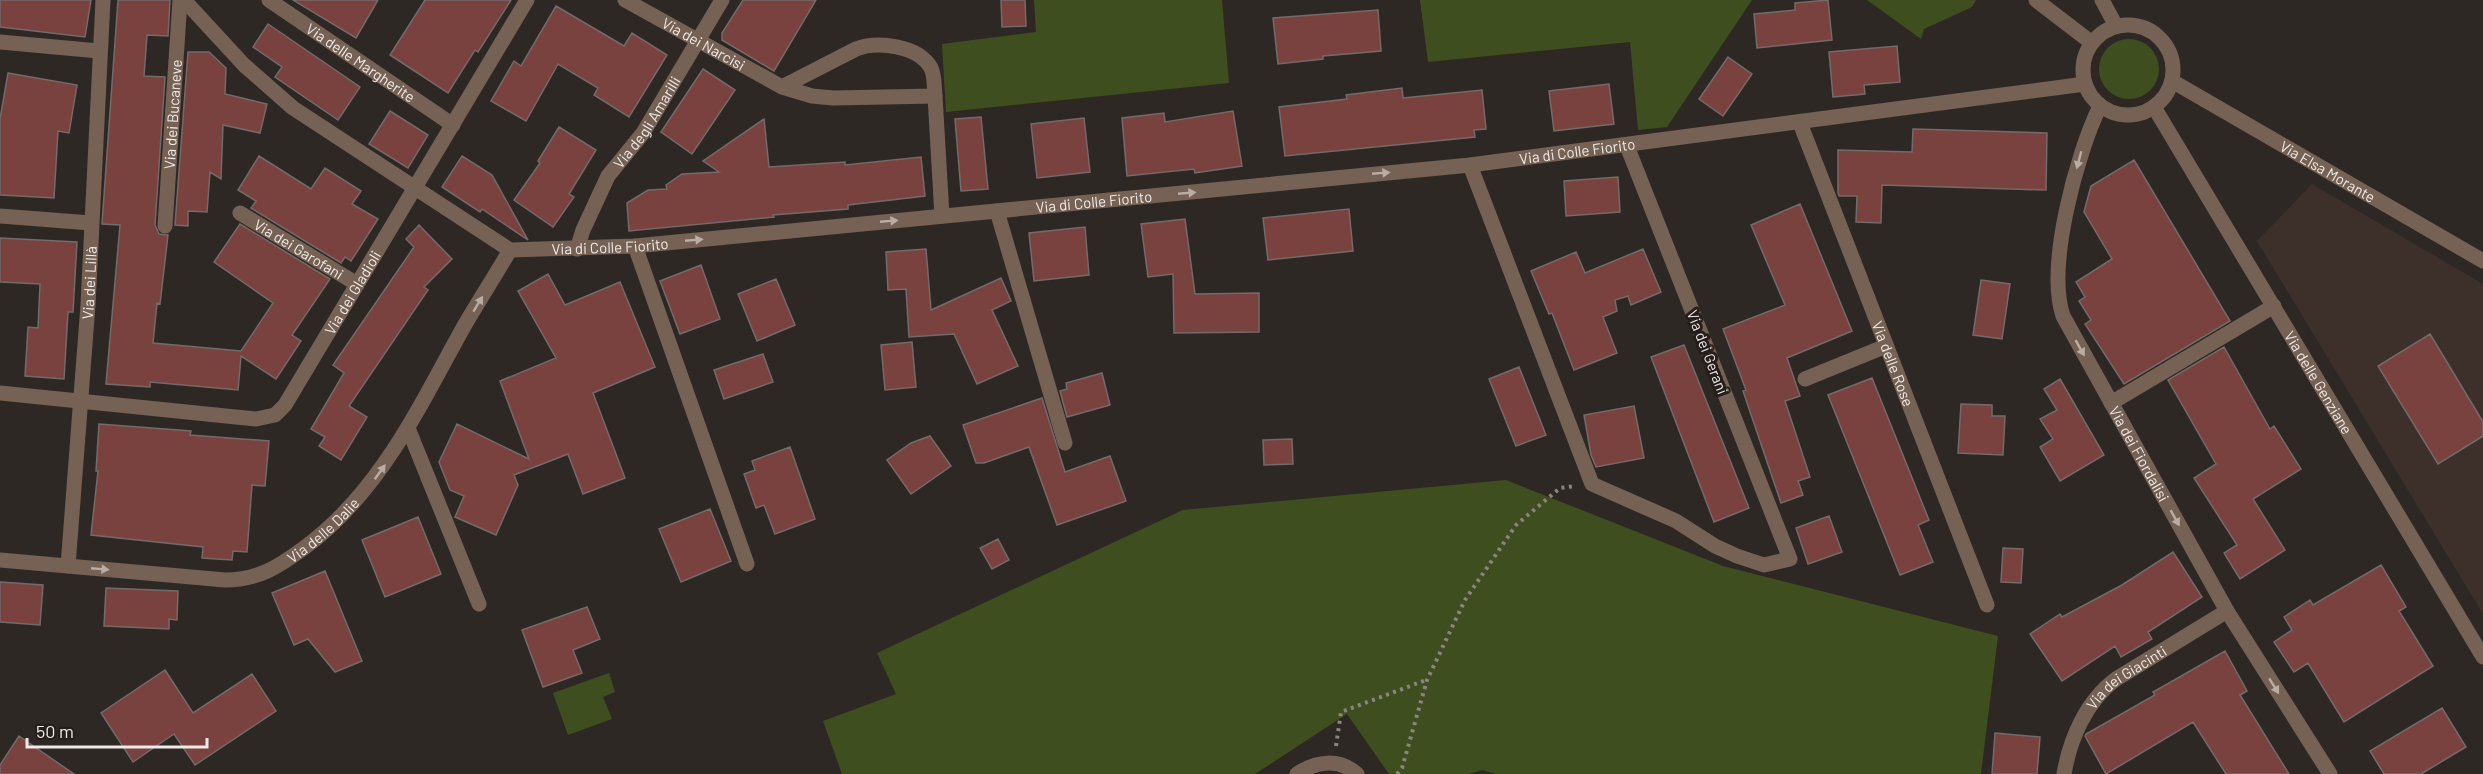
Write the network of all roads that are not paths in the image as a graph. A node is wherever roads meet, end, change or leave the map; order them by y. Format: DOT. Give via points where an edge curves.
graph roads {
  1 [pos="103,0"];
  2 [pos="182,0"];
  3 [pos="269,0"];
  4 [pos="527,0"];
  5 [pos="626,0"];
  6 [pos="722,0"];
  7 [pos="2036,0"];
  8 [pos="2102,0"];
  9 [pos="2116,26"];
  10 [pos="0,42"];
  11 [pos="698,42"];
  12 [pos="2092,43"];
  13 [pos="99,51"];
  14 [pos="2172,81"];
  15 [pos="2085,84"];
  16 [pos="782,87"];
  17 [pos="935,96"];
  18 [pos="2100,106"];
  19 [pos="2154,107"];
  20 [pos="1800,123"];
  21 [pos="453,125"];
  22 [pos="1627,146"];
  23 [pos="1470,165"];
  24 [pos="415,188"];
  25 [pos="997,211"];
  26 [pos="240,213"];
  27 [pos="0,216"];
  28 [pos="942,216"];
  29 [pos="91,223"];
  30 [pos="165,226"];
  31 [pos="634,246"];
  32 [pos="577,249"];
  33 [pos="510,250"];
  34 [pos="2483,261"];
  35 [pos="357,284"];
  36 [pos="2274,306"];
  37 [pos="1886,346"];
  38 [pos="1805,379"];
  39 [pos="0,393"];
  40 [pos="79,401"];
  41 [pos="2110,403"];
  42 [pos="408,428"];
  43 [pos="1065,443"];
  44 [pos="0,560"];
  45 [pos="747,564"];
  46 [pos="68,566"];
  47 [pos="479,604"];
  48 [pos="1987,605"];
  49 [pos="2227,611"];
  50 [pos="2483,657"];
  51 [pos="1297,774"];
  52 [pos="1357,774"];
  53 [pos="2064,774"];
  54 [pos="2330,774"];
  1 -- 13 [label="street, Via dei Lillà"];
  2 -- 24 [label="street" via="244,65 293,108"];
  2 -- 30 [label="street, Via dei Bucaneve"];
  3 -- 21 [label="street, Via delle Margherite"];
  4 -- 21 [label="street, Via dei Gladioli"];
  5 -- 11 [label="street, Via dei Narcisi"];
  6 -- 11 [label="street, Via degli Amarilli"];
  7 -- 12 [label="street"];
  8 -- 9 [label="street"];
  9 -- 12 [label="street"];
  9 -- 14 [label="street" via="2132,24 2160,37 2174,65"];
  10 -- 13 [label="street"];
  11 -- 16 [label="street, Via dei Narcisi"];
  11 -- 32 [label="street, Via degli Amarilli" via="643,133 608,176"];
  12 -- 15 [label="street" via="2085,55"];
  13 -- 29 [label="street, Via dei Lillà"];
  14 -- 19 [label="street"];
  14 -- 34 [label="street, Via Elsa Morante"];
  15 -- 18 [label="street"];
  15 -- 20 [label="street, Via di Colle Fiorito"];
  16 -- 17 [label="street, Via dei Narcisi" via="833,98"];
  16 -- 17 [label="street" via="856,49 884,44 925,61 933,75"];
  17 -- 28 [label="street"];
  18 -- 19 [label="street" via="2127,115"];
  18 -- 41 [label="street, Via dei Fiordalisi, one-way" via="2074,176 2058,288 2063,316"];
  19 -- 36 [label="street, Via delle Genziane"];
  20 -- 22 [label="street, Via di Colle Fiorito"];
  20 -- 37 [label="street, Via delle Rose"];
  21 -- 24 [label="street, Via dei Gladioli"];
  22 -- 23 [label="street, Via di Colle Fiorito"];
  22 -- 23 [label="street, Via dei Gerani" via="1790,559 1764,565 1737,556 1668,517 1592,484"];
  25 -- 23 [label="street, Via di Colle Fiorito, one-way"];
  24 -- 33 [label="street"];
  24 -- 35 [label="street, Via dei Gladioli"];
  25 -- 28 [label="street, Via di Colle Fiorito"];
  25 -- 43 [label="street"];
  26 -- 35 [label="street, Via dei Garofani"];
  27 -- 29 [label="street"];
  31 -- 28 [label="street, Via di Colle Fiorito, one-way"];
  29 -- 40 [label="street, Via dei Lillà"];
  31 -- 32 [label="street, Via di Colle Fiorito"];
  31 -- 45 [label="street"];
  32 -- 33 [label="street, Via di Colle Fiorito"];
  42 -- 33 [label="street, Via delle Dalie, one-way"];
  35 -- 40 [label="street, Via dei Gladioli" via="285,405 270,417 256,419"];
  36 -- 41 [label="street"];
  36 -- 50 [label="street, Via delle Genziane"];
  37 -- 38 [label="street"];
  37 -- 48 [label="street, Via delle Rose"];
  39 -- 40 [label="street, Via dei Gladioli"];
  40 -- 46 [label="street, Via dei Lillà"];
  41 -- 49 [label="street, Via dei Fiordalisi, one-way"];
  46 -- 42 [label="street, Via delle Dalie, one-way" via="225,580 263,575 309,545 347,512"];
  42 -- 47 [label="street"];
  44 -- 46 [label="street, Via delle Dalie"];
  49 -- 53 [label="street, Via dei Giacinti" via="2104,689 2088,708"];
  49 -- 54 [label="street, Via dei Fiordalisi, one-way"];
  51 -- 52 [label="street" via="1311,766 1334,762"];
}
